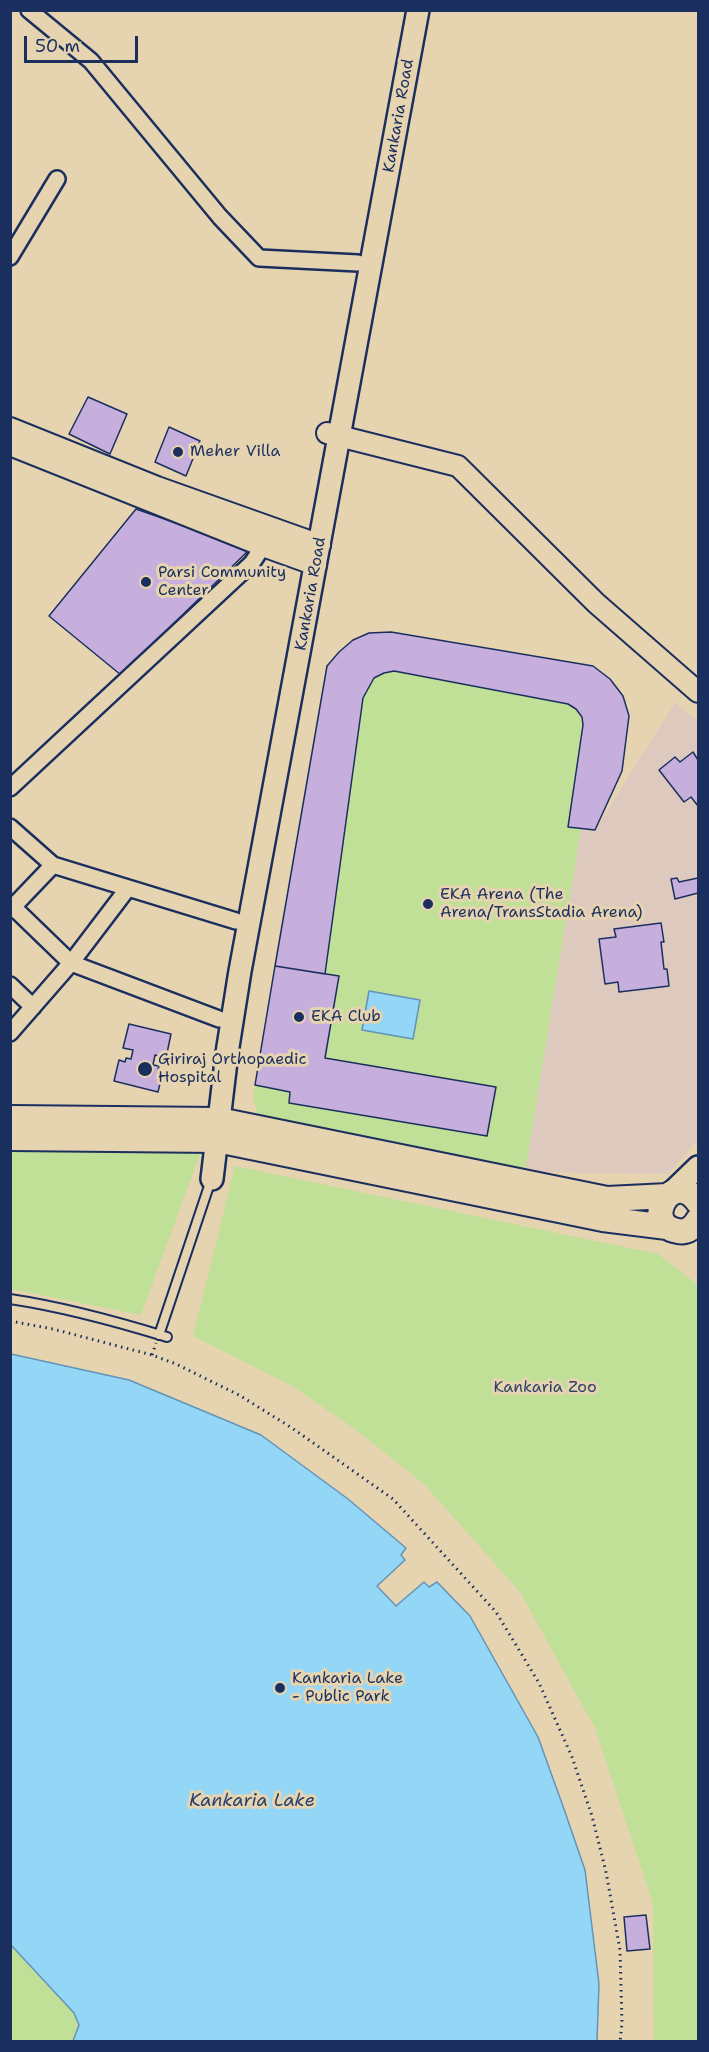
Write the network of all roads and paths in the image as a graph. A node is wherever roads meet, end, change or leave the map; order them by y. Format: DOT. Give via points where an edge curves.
graph roads {
  1 [pos="29,10"];
  2 [pos="405,10"];
  3 [pos="418,10"];
  4 [pos="57,178"];
  5 [pos="10,257"];
  6 [pos="358,263"];
  7 [pos="333,434"];
  8 [pos="11,435"];
  9 [pos="263,546"];
  10 [pos="311,552"];
  11 [pos="699,692"];
  12 [pos="10,788"];
  13 [pos="10,827"];
  14 [pos="53,865"];
  15 [pos="128,888"];
  16 [pos="12,907"];
  17 [pos="236,921"];
  18 [pos="71,963"];
  19 [pos="10,985"];
  20 [pos="33,1007"];
  21 [pos="219,1019"];
  22 [pos="10,1033"];
  23 [pos="10,1118"];
  24 [pos="212,1130"];
  25 [pos="10,1138"];
  26 [pos="699,1167"];
  27 [pos="212,1179"];
  28 [pos="668,1196"];
  29 [pos="699,1202"];
  30 [pos="699,1220"];
  31 [pos="672,1229"];
  32 [pos="699,1249"];
  33 [pos="10,1299"];
  34 [pos="10,1321"];
  35 [pos="620,2042"];
  1 -- 6 [label="street" via="91,61 220,217 259,258"];
  2 -- 6 [label="main road"];
  3 -- 7 [label="main road, Kankaria Road"];
  4 -- 5 [label="street"];
  6 -- 7 [label="main road"];
  7 -- 10 [label="main road"];
  7 -- 11 [label="street" via="458,466 596,603"];
  8 -- 9 [label="street"];
  8 -- 10 [label="street" via="157,487"];
  9 -- 10 [label="street"];
  9 -- 12 [label="street" via="252,563"];
  10 -- 17 [label="main road"];
  10 -- 24 [label="main road, Kankaria Road"];
  13 -- 14 [label="street"];
  14 -- 15 [label="street"];
  14 -- 16 [label="street"];
  15 -- 17 [label="street"];
  15 -- 18 [label="street"];
  16 -- 18 [label="street"];
  17 -- 21 [label="main road"];
  18 -- 20 [label="street"];
  18 -- 21 [label="street"];
  19 -- 20 [label="street"];
  20 -- 22 [label="street"];
  21 -- 24 [label="main road"];
  23 -- 24 [label="main road"];
  24 -- 25 [label="main road"];
  24 -- 27 [label="main road, Kankaria Road"];
  24 -- 28 [label="main road" via="607,1199"];
  24 -- 31 [label="main road" via="603,1219"];
  26 -- 28 [label="main road"];
  27 -- 33 [label="lane" via="163,1336 57,1306"];
  28 -- 29 [label="main road" via="684,1192"];
  28 -- 31 [label="main road" via="661,1208 663,1221"];
  30 -- 31 [label="main road" via="691,1229"];
  31 -- 32 [label="main road"];
  34 -- 35 [label="path" via="152,1355 239,1395 393,1499 496,1612 539,1683 592,1816 620,1950"];
}
